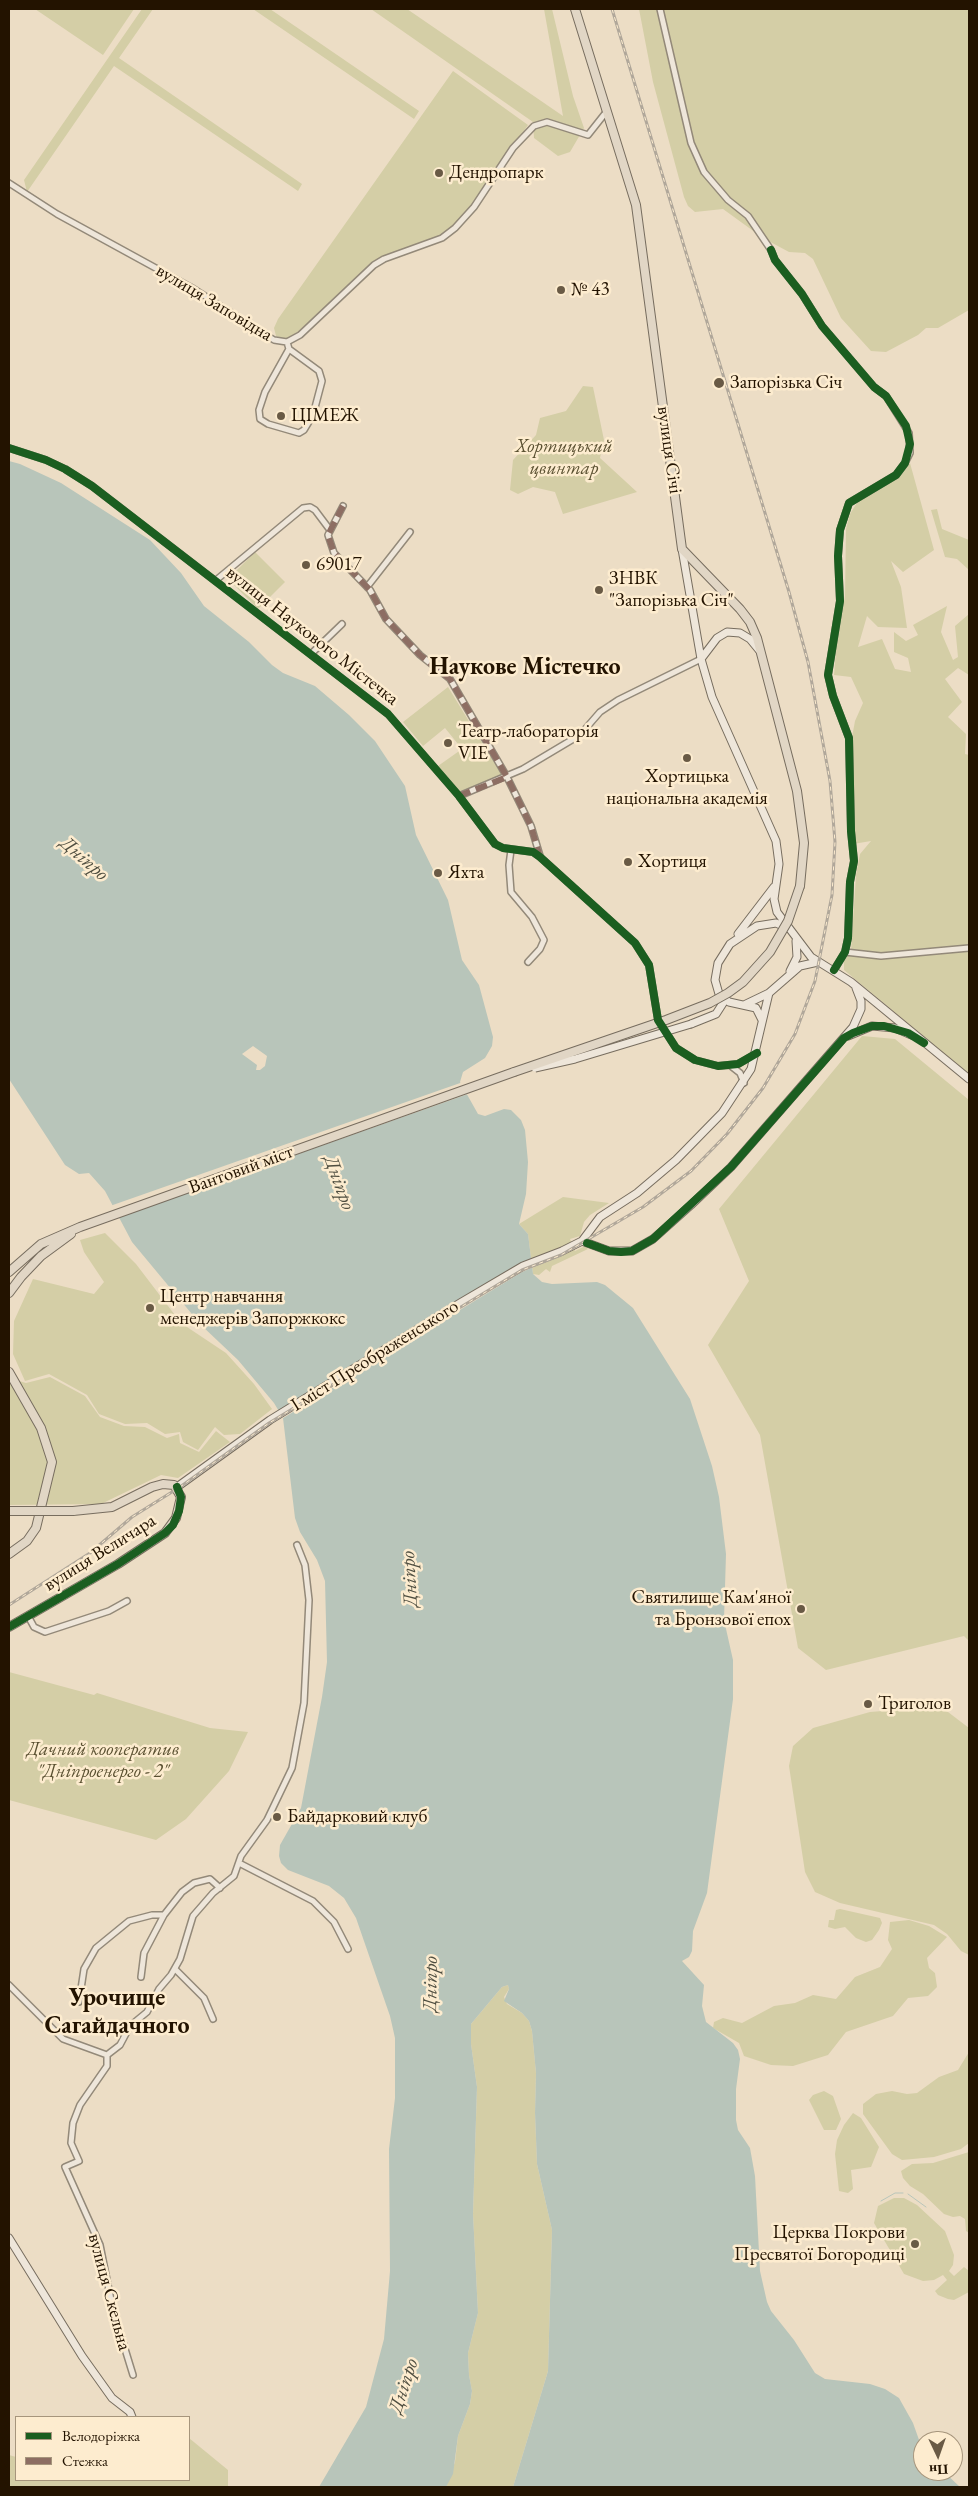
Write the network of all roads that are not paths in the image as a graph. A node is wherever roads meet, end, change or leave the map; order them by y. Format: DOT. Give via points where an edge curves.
graph roads {
  1 [pos="575,9"];
  2 [pos="660,9"];
  3 [pos="607,111"];
  4 [pos="9,183"];
  5 [pos="287,342"];
  6 [pos="289,349"];
  7 [pos="9,448"];
  8 [pos="343,506"];
  9 [pos="330,530"];
  10 [pos="410,532"];
  11 [pos="682,549"];
  12 [pos="215,581"];
  13 [pos="367,587"];
  14 [pos="342,624"];
  15 [pos="312,653"];
  16 [pos="701,659"];
  17 [pos="764,659"];
  18 [pos="507,777"];
  19 [pos="459,796"];
  20 [pos="511,850"];
  21 [pos="540,857"];
  22 [pos="776,885"];
  23 [pos="790,930"];
  24 [pos="796,941"];
  25 [pos="730,944"];
  26 [pos="969,948"];
  27 [pos="845,952"];
  28 [pos="528,962"];
  29 [pos="818,962"];
  30 [pos="834,970"];
  31 [pos="786,978"];
  32 [pos="851,982"];
  33 [pos="769,993"];
  34 [pos="725,1000"];
  35 [pos="742,1005"];
  36 [pos="762,1025"];
  37 [pos="844,1038"];
  38 [pos="924,1043"];
  39 [pos="757,1053"];
  40 [pos="730,1066"];
  41 [pos="514,1072"];
  42 [pos="969,1079"];
  43 [pos="744,1083"];
  44 [pos="80,1227"];
  45 [pos="584,1241"];
  46 [pos="9,1272"];
  47 [pos="9,1293"];
  48 [pos="9,1372"];
  49 [pos="179,1486"];
  50 [pos="9,1511"];
  51 [pos="297,1545"];
  52 [pos="9,1554"];
  53 [pos="128,1601"];
  54 [pos="28,1616"];
  55 [pos="9,1627"];
  56 [pos="239,1863"];
  57 [pos="220,1888"];
  58 [pos="164,1915"];
  59 [pos="348,1949"];
  60 [pos="175,1969"];
  61 [pos="141,1976"];
  62 [pos="9,1985"];
  63 [pos="79,2002"];
  64 [pos="213,2019"];
  65 [pos="107,2055"];
  66 [pos="9,2238"];
  67 [pos="133,2375"];
  68 [pos="132,2416"];
  1 -- 3 [label="main road, вулиця Січі"];
  2 -- 27 [label="street" via="691,143 704,172 728,200 748,216 771,250 774,260 802,294 822,326 874,387 886,396 909,433 910,453 905,463 896,475 850,503 840,530 840,601 828,667 830,684 848,732 851,757 854,861"];
  3 -- 5 [label="street, вулиця Заповідна" via="588,135 546,122 534,126 513,148 474,207 455,228 442,238 374,265 300,334"];
  3 -- 11 [label="main road, вулиця Січі" via="636,205"];
  4 -- 5 [label="street, вулиця Заповідна" via="58,214 194,289 274,340"];
  5 -- 6 [label="street"];
  6 -- 6 [label="street" via="319,371 322,381 313,415 304,430 299,432 260,419 259,410 265,392"];
  7 -- 12 [label="street, вулиця Наукового Містечка" via="59,466 92,486"];
  8 -- 9 [label="street"];
  9 -- 12 [label="street" via="315,510 303,508"];
  9 -- 13 [label="street" via="328,535 334,553"];
  10 -- 13 [label="street"];
  11 -- 16 [label="main road, вулиця Січі"];
  11 -- 17 [label="main road, Вантовий міст" via="750,622"];
  12 -- 15 [label="street, вулиця Наукового Містечка"];
  13 -- 18 [label="street" via="386,619 420,656 450,679"];
  14 -- 15 [label="street"];
  15 -- 19 [label="street, вулиця Наукового Містечка" via="388,714"];
  16 -- 17 [label="main road" via="727,632 740,633 750,639"];
  16 -- 18 [label="street" via="618,700 600,712 580,736"];
  16 -- 22 [label="main road, вулиця Січі" via="718,714 776,841 779,864"];
  17 -- 41 [label="main road, Вантовий міст, bridge" via="798,791 804,844 800,886 788,921 770,952 743,982 710,1003"];
  18 -- 19 [label="street"];
  18 -- 21 [label="street" via="531,826"];
  19 -- 20 [label="street, вулиця Наукового Містечка" via="495,844"];
  20 -- 21 [label="street, вулиця Наукового Містечка" via="533,852"];
  20 -- 28 [label="street" via="511,892 532,917 544,940"];
  21 -- 40 [label="street, вулиця Наукового Містечка" via="645,955 658,1020 676,1048 705,1064"];
  22 -- 23 [label="main road, вулиця Січі" via="774,906"];
  22 -- 25 [label="main road"];
  23 -- 24 [label="main road"];
  23 -- 25 [label="main road" via="781,924 768,922"];
  24 -- 29 [label="main road"];
  24 -- 31 [label="main road" via="796,957"];
  25 -- 34 [label="main road" via="718,963 715,980 719,994"];
  26 -- 27 [label="street" via="881,956"];
  27 -- 30 [label="street"];
  29 -- 30 [label="main road"];
  29 -- 31 [label="main road" via="800,966"];
  30 -- 32 [label="main road"];
  31 -- 33 [label="main road"];
  32 -- 37 [label="main road" via="858,991 861,1009"];
  32 -- 38 [label="main road"];
  33 -- 35 [label="main road"];
  33 -- 36 [label="main road"];
  34 -- 35 [label="main road"];
  34 -- 41 [label="main road, bridge" via="716,1014 691,1024 576,1059"];
  35 -- 36 [label="main road" via="759,1011"];
  36 -- 39 [label="main road"];
  37 -- 38 [label="main road" via="863,1028 884,1026 908,1033"];
  37 -- 45 [label="main road" via="731,1167 653,1239 632,1251 621,1252"];
  38 -- 42 [label="main road"];
  39 -- 40 [label="street"];
  39 -- 43 [label="main road"];
  40 -- 43 [label="street" via="740,1073"];
  41 -- 44 [label="main road, Вантовий міст"];
  43 -- 45 [label="main road" via="695,1142 637,1193 600,1217"];
  44 -- 46 [label="main road" via="41,1244"];
  44 -- 47 [label="main road" via="41,1256"];
  45 -- 49 [label="main road, I міст Преображенського" via="523,1266 460,1303 270,1420"];
  48 -- 52 [label="main road" via="51,1453 50,1475 36,1528 27,1541"];
  49 -- 50 [label="main road, bridge" via="163,1484 152,1487 112,1508"];
  49 -- 54 [label="main road, вулиця Величара" via="179,1511 165,1533"];
  51 -- 56 [label="street, вулиця Скельна" via="305,1565 309,1600 304,1703 292,1768 267,1820"];
  53 -- 54 [label="street" via="109,1611 45,1632 34,1627"];
  54 -- 55 [label="main road, вулиця Величара"];
  56 -- 57 [label="street, вулиця Скельна" via="231,1879"];
  56 -- 59 [label="street" via="313,1901 334,1922"];
  57 -- 58 [label="street" via="210,1879 194,1883 182,1892"];
  57 -- 60 [label="street, вулиця Скельна" via="193,1916"];
  58 -- 61 [label="street" via="144,1953"];
  58 -- 63 [label="street" via="129,1921 96,1948 84,1968"];
  60 -- 64 [label="street" via="204,1998"];
  60 -- 65 [label="street, вулиця Скельна" via="158,1989 148,2012 130,2026 120,2045"];
  62 -- 65 [label="street" via="64,2039"];
  65 -- 67 [label="street, вулиця Скельна" via="107,2066 80,2105 73,2123 72,2143 79,2161 65,2167 100,2245 112,2310"];
  66 -- 68 [label="main road" via="82,2356 112,2398"];
}
